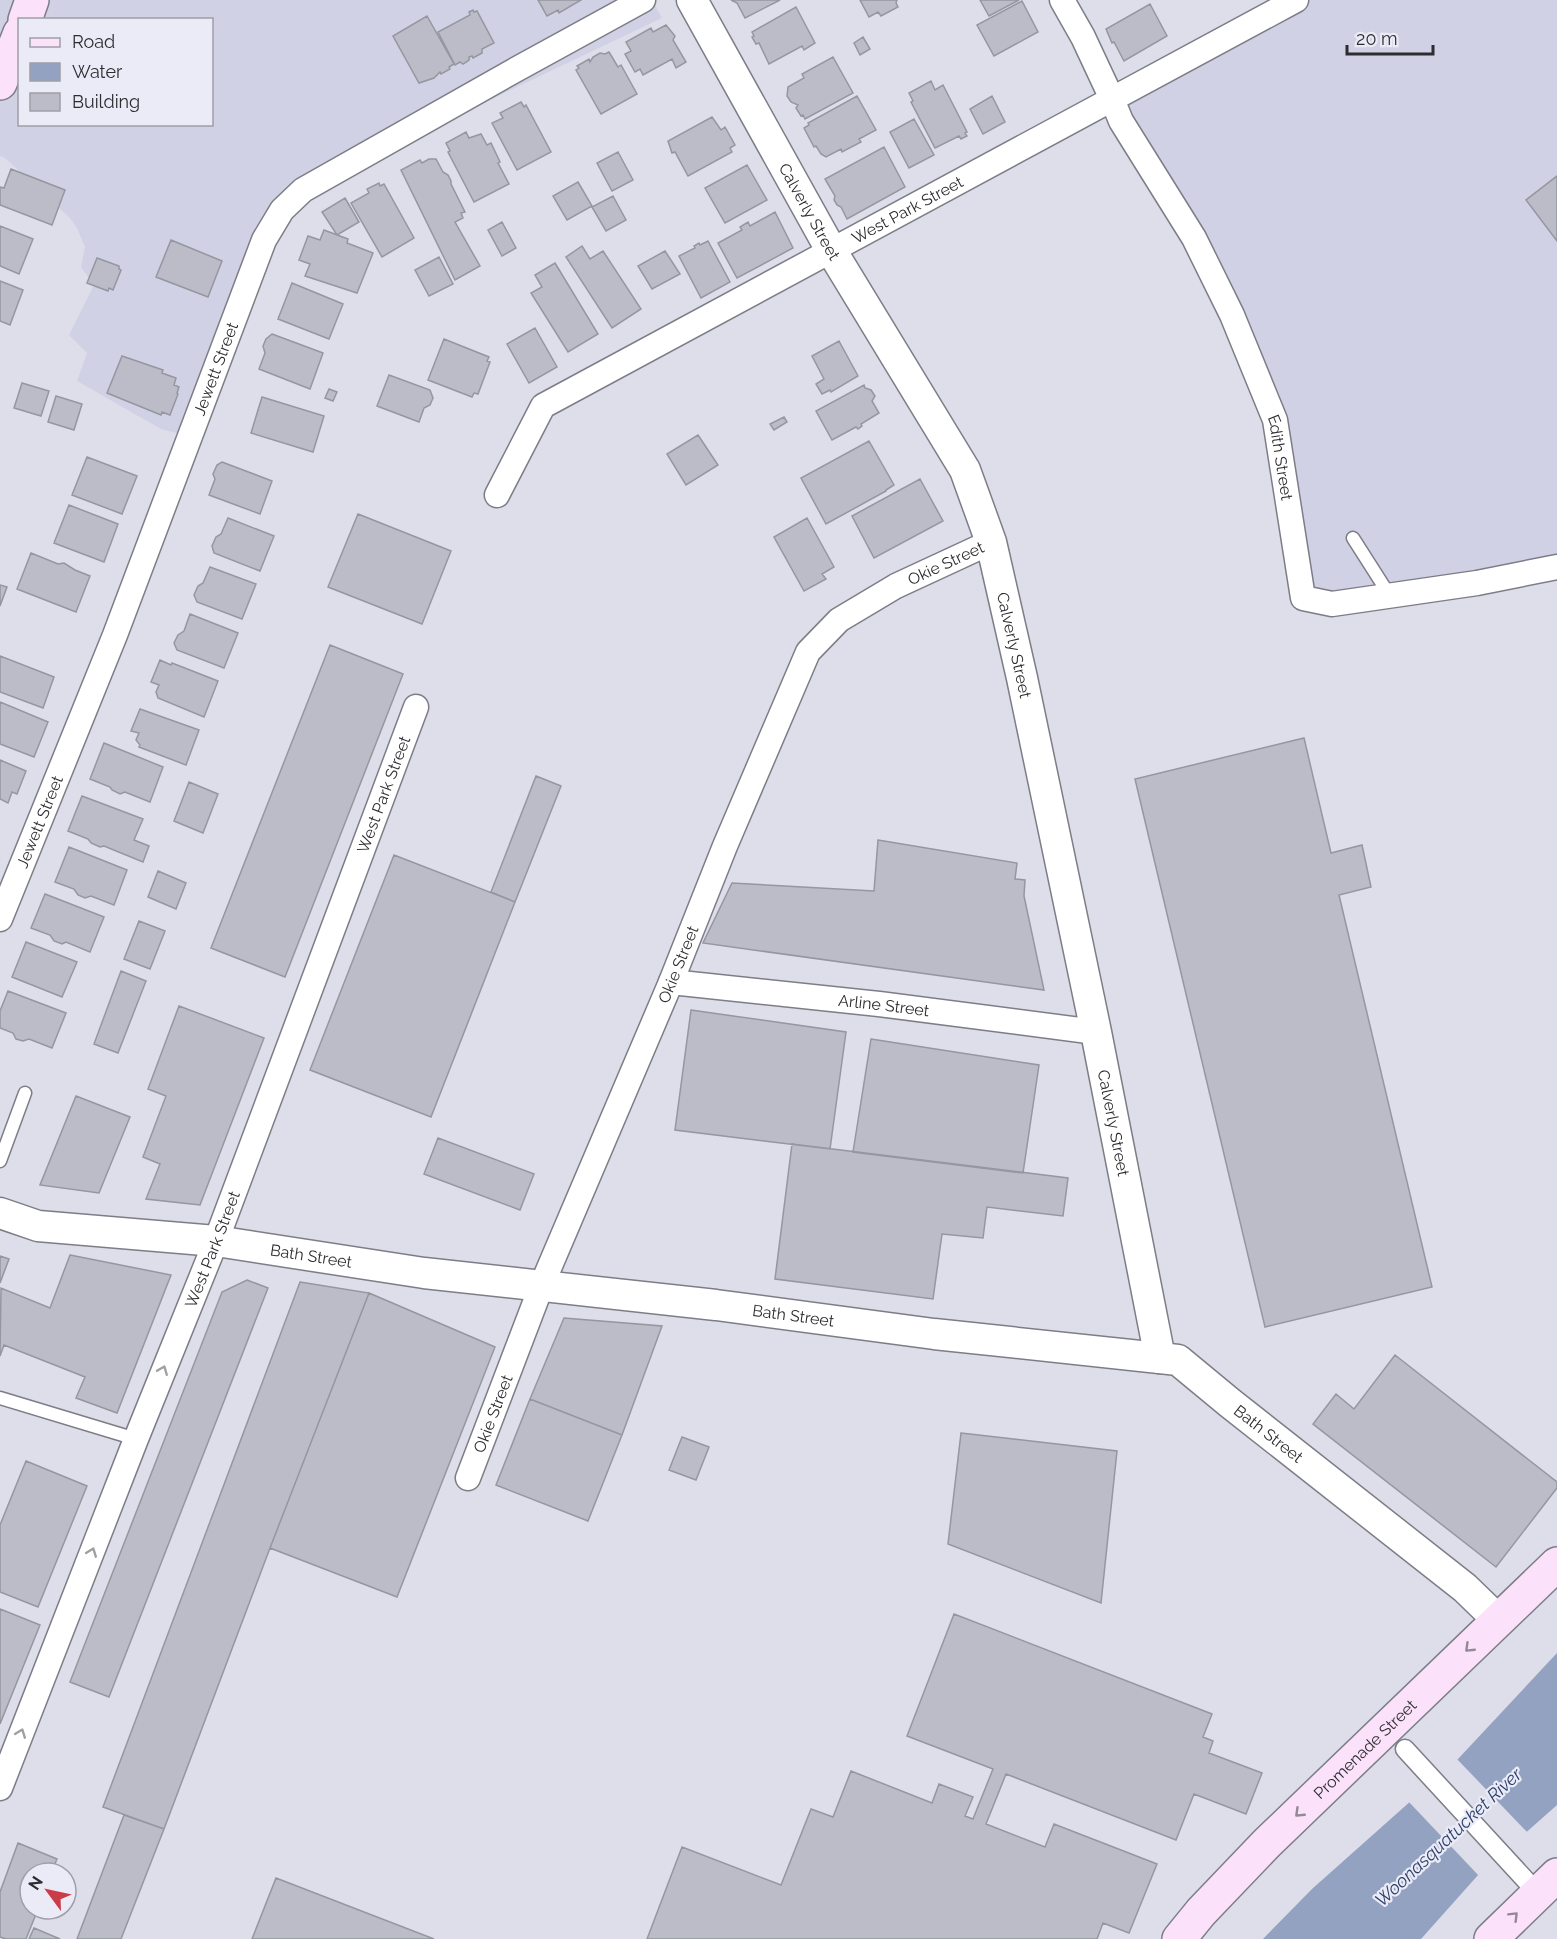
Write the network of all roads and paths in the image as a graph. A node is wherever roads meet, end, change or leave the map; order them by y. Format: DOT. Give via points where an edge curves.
graph roads {
  1 [pos="32,0"];
  2 [pos="643,0"];
  3 [pos="692,0"];
  4 [pos="1062,0"];
  5 [pos="1296,0"];
  6 [pos="26,18"];
  7 [pos="18,38"];
  8 [pos="0,83"];
  9 [pos="1112,99"];
  10 [pos="831,250"];
  11 [pos="497,495"];
  12 [pos="1353,538"];
  13 [pos="991,542"];
  14 [pos="1557,567"];
  15 [pos="1390,596"];
  16 [pos="416,707"];
  17 [pos="0,919"];
  18 [pos="671,982"];
  19 [pos="1096,1032"];
  20 [pos="25,1093"];
  21 [pos="0,1161"];
  22 [pos="0,1213"];
  23 [pos="216,1242"];
  24 [pos="541,1287"];
  25 [pos="1160,1358"];
  26 [pos="0,1398"];
  27 [pos="136,1439"];
  28 [pos="468,1478"];
  29 [pos="1557,1564"];
  30 [pos="1498,1620"];
  31 [pos="1405,1749"];
  32 [pos="0,1788"];
  33 [pos="1544,1881"];
  34 [pos="1179,1939"];
  35 [pos="1491,1939"];
  1 -- 6 [label="main road"];
  2 -- 17 [label="street, Jewett Street" via="303,190 282,210 264,240 115,635"];
  3 -- 10 [label="street, Calverly Street"];
  4 -- 9 [label="street"];
  5 -- 9 [label="street, West Park Street"];
  7 -- 8 [label="main road"];
  9 -- 10 [label="street, West Park Street"];
  9 -- 15 [label="street, Edith Street" via="1121,121 1194,238 1232,315 1275,420 1304,598 1332,604"];
  10 -- 11 [label="street, West Park Street" via="543,406"];
  10 -- 13 [label="street, Calverly Street" via="965,470"];
  12 -- 15 [label="lane"];
  13 -- 18 [label="street, Okie Street" via="896,586 839,620 808,652"];
  13 -- 19 [label="street, Calverly Street"];
  14 -- 15 [label="street, Edith Street"];
  16 -- 23 [label="street, West Park Street"];
  18 -- 19 [label="street, Arline Street"];
  18 -- 24 [label="street, Okie Street"];
  19 -- 25 [label="street, Calverly Street"];
  20 -- 21 [label="lane"];
  22 -- 23 [label="street, Bath Street" via="38,1226"];
  23 -- 24 [label="street, Bath Street"];
  27 -- 23 [label="street, West Park Street, one-way"];
  24 -- 25 [label="street, Bath Street"];
  24 -- 28 [label="street, Okie Street"];
  25 -- 30 [label="street, Bath Street" via="1178,1360 1466,1588"];
  26 -- 27 [label="lane"];
  32 -- 27 [label="street, West Park Street, one-way"];
  29 -- 30 [label="main road, Promenade Street"];
  30 -- 34 [label="main road, Promenade Street, one-way" via="1268,1843"];
  31 -- 33 [label="street" via="1513,1866"];
  35 -- 33 [label="main road, one-way"];
}
